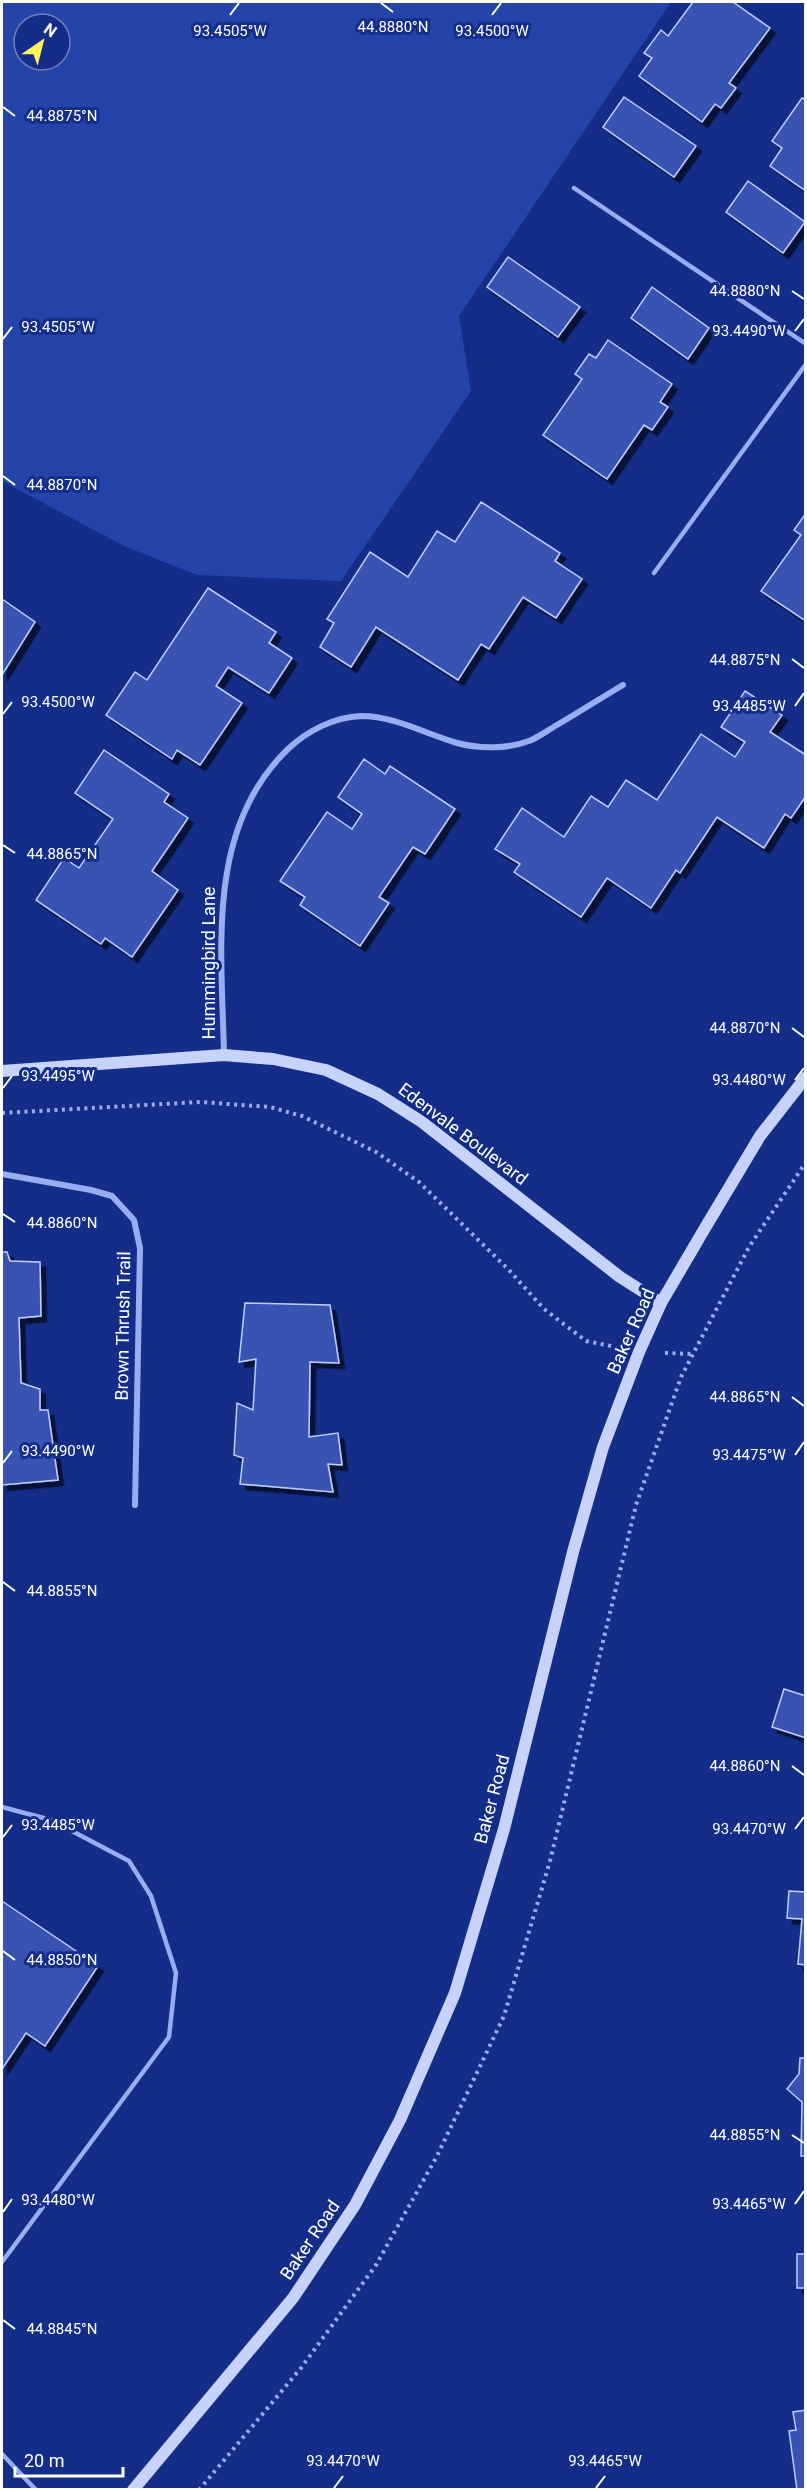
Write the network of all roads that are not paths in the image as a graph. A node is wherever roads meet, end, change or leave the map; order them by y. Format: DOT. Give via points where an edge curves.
graph roads {
  1 [pos="574,188"];
  2 [pos="806,344"];
  3 [pos="806,363"];
  4 [pos="654,573"];
  5 [pos="623,685"];
  6 [pos="224,1055"];
  7 [pos="2,1071"];
  8 [pos="806,1077"];
  9 [pos="2,1174"];
  10 [pos="661,1303"];
  11 [pos="135,1505"];
  12 [pos="2,1807"];
  13 [pos="2,2262"];
  14 [pos="2,2454"];
  15 [pos="36,2490"];
  16 [pos="133,2490"];
  1 -- 2 [label="lane"];
  3 -- 4 [label="lane"];
  5 -- 6 [label="street, Hummingbird Lane" via="529,741 496,747 460,744 387,719 360,716 332,722 302,736 275,762 252,797 227,864 222,905"];
  6 -- 7 [label="main road, Edenvale Boulevard"];
  6 -- 10 [label="main road, Edenvale Boulevard" via="273,1059 326,1070 378,1094 422,1122 620,1277"];
  8 -- 10 [label="main road, Baker Road" via="760,1136"];
  9 -- 11 [label="street, Brown Thrush Trail" via="112,1196 134,1220 140,1248"];
  10 -- 16 [label="main road, Baker Road" via="600,1458 504,1829 455,1993 400,2120 355,2205 293,2298"];
  12 -- 13 [label="lane" via="51,1820 129,1861 151,1896 176,1973 169,2037"];
  14 -- 15 [label="lane"];
}
